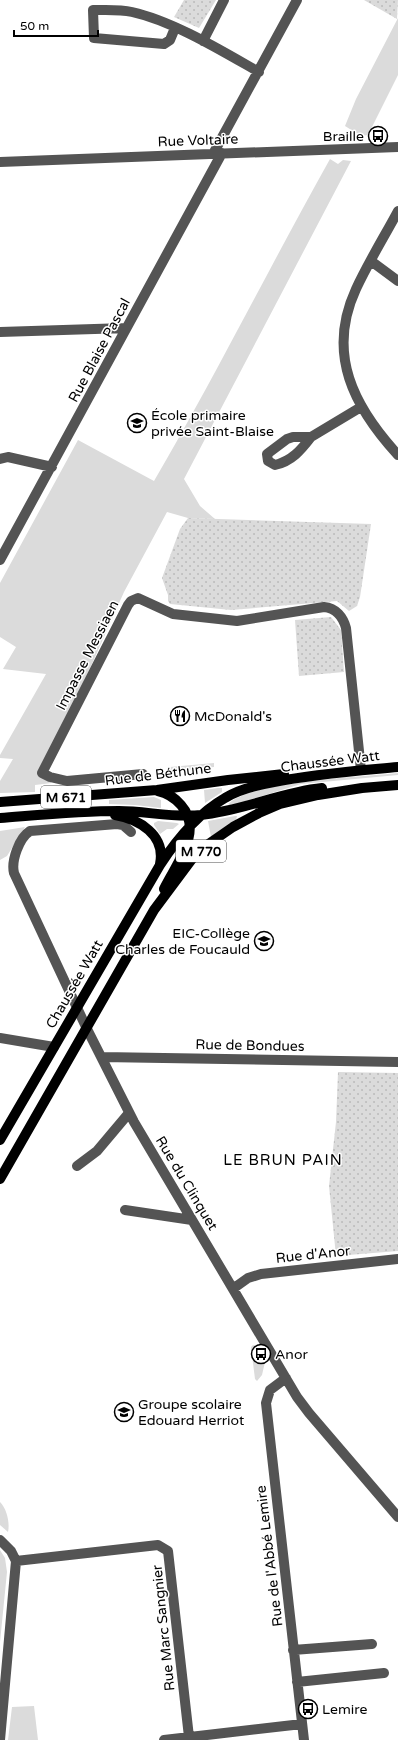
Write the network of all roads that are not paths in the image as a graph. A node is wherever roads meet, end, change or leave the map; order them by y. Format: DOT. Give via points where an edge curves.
graph roads {
  1 [pos="224,0"];
  2 [pos="297,0"];
  3 [pos="175,28"];
  4 [pos="203,41"];
  5 [pos="259,72"];
  6 [pos="398,147"];
  7 [pos="218,153"];
  8 [pos="0,162"];
  9 [pos="398,211"];
  10 [pos="371,261"];
  11 [pos="398,281"];
  12 [pos="126,328"];
  13 [pos="0,332"];
  14 [pos="361,407"];
  15 [pos="311,437"];
  16 [pos="398,455"];
  17 [pos="0,458"];
  18 [pos="52,467"];
  19 [pos="0,560"];
  20 [pos="398,767"];
  21 [pos="361,770"];
  22 [pos="143,774"];
  23 [pos="320,774"];
  24 [pos="398,785"];
  25 [pos="362,788"];
  26 [pos="157,790"];
  27 [pos="0,802"];
  28 [pos="87,812"];
  29 [pos="201,815"];
  30 [pos="0,818"];
  31 [pos="189,821"];
  32 [pos="131,832"];
  33 [pos="160,865"];
  34 [pos="154,910"];
  35 [pos="77,1007"];
  36 [pos="87,1029"];
  37 [pos="0,1038"];
  38 [pos="54,1047"];
  39 [pos="102,1057"];
  40 [pos="398,1062"];
  41 [pos="130,1113"];
  42 [pos="0,1140"];
  43 [pos="77,1166"];
  44 [pos="0,1179"];
  45 [pos="125,1210"];
  46 [pos="192,1220"];
  47 [pos="398,1260"];
  48 [pos="234,1288"];
  49 [pos="286,1378"];
  50 [pos="398,1517"];
  51 [pos="0,1540"];
  52 [pos="16,1561"];
  53 [pos="372,1644"];
  54 [pos="294,1650"];
  55 [pos="384,1673"];
  56 [pos="297,1682"];
  57 [pos="302,1724"];
  58 [pos="190,1737"];
  59 [pos="0,1740"];
  60 [pos="164,1740"];
  61 [pos="304,1740"];
  1 -- 4 [label="street"];
  2 -- 5 [label="street, Rue Blaise Pascal"];
  3 -- 3 [label="street" via="132,12 92,10 94,38 164,44 170,40"];
  3 -- 4 [label="street"];
  4 -- 5 [label="street"];
  5 -- 7 [label="street, Rue Blaise Pascal"];
  6 -- 7 [label="street, Rue Voltaire"];
  7 -- 8 [label="street, Rue Voltaire"];
  7 -- 12 [label="street, Rue Blaise Pascal"];
  9 -- 10 [label="street"];
  10 -- 11 [label="street"];
  10 -- 14 [label="street" via="355,290 343,340 345,367"];
  12 -- 13 [label="street"];
  12 -- 18 [label="street, Rue Blaise Pascal"];
  14 -- 15 [label="street"];
  14 -- 16 [label="street"];
  17 -- 18 [label="street" via="8,457"];
  18 -- 19 [label="street, Rue Blaise Pascal"];
  20 -- 21 [label="main road, Chaussée Watt / M 770"];
  21 -- 22 [label="street, Impasse Messiaen" via="346,628 338,612 324,607 237,621 173,614 138,598 131,600 128,605 42,773 67,781"];
  21 -- 23 [label="main road, Chaussée Watt / M 770"];
  23 -- 26 [label="main road, Rue de Béthune / M 671" via="265,776"];
  23 -- 29 [label="main road, Chaussée Watt / M 770" via="263,784 238,792"];
  24 -- 25 [label="main road, Chaussée Watt / M 770"];
  25 -- 29 [label="main road, Chaussée Watt / M 770" via="300,791 237,809"];
  25 -- 34 [label="main road, Chaussée Watt / M 770" via="288,801 244,821 219,836 192,859"];
  26 -- 27 [label="main road, Rue de Béthune / M 671"];
  26 -- 31 [label="main road" via="177,801"];
  28 -- 30 [label="main road, M 671"];
  28 -- 31 [label="main road, M 671" via="130,811"];
  28 -- 33 [label="main road, M 671" via="131,819 147,828 156,838 161,850"];
  29 -- 31 [label="main road, Chaussée Watt / M 770"];
  31 -- 33 [label="main road, Chaussée Watt / M 770"];
  31 -- 34 [label="main road, Chaussée Watt / M 770" via="183,853"];
  32 -- 35 [label="street, Rue du Clinquet" via="123,825 117,824 33,830 26,834 14,858 14,873"];
  33 -- 35 [label="main road, Chaussée Watt / M 770"];
  34 -- 36 [label="main road, Chaussée Watt / M 770"];
  35 -- 36 [label="street, Rue du Clinquet"];
  35 -- 38 [label="main road, Chaussée Watt / M 770"];
  36 -- 39 [label="street, Rue du Clinquet"];
  36 -- 44 [label="main road, Chaussée Watt / M 770"];
  37 -- 38 [label="street"];
  38 -- 42 [label="main road, Chaussée Watt / M 770"];
  39 -- 40 [label="street, Rue de Bondues"];
  39 -- 41 [label="street, Rue du Clinquet"];
  41 -- 43 [label="street" via="97,1151"];
  41 -- 46 [label="street, Rue du Clinquet"];
  45 -- 46 [label="street"];
  46 -- 48 [label="street, Rue du Clinquet"];
  47 -- 48 [label="street, Rue d'Anor" via="268,1273 248,1278"];
  48 -- 49 [label="street, Rue du Clinquet"];
  49 -- 50 [label="street, Rue du Clinquet" via="309,1413"];
  49 -- 54 [label="street, Rue de l'Abbé Lemire" via="270,1390 266,1403"];
  51 -- 52 [label="street" via="11,1551"];
  52 -- 58 [label="street, Rue Marc Sangnier" via="158,1545 168,1551"];
  52 -- 59 [label="street"];
  53 -- 54 [label="street"];
  54 -- 56 [label="street, Rue de l'Abbé Lemire"];
  55 -- 56 [label="street"];
  56 -- 57 [label="street, Rue de l'Abbé Lemire"];
  57 -- 58 [label="street"];
  57 -- 61 [label="street, Rue de l'Abbé Lemire"];
  58 -- 60 [label="street"];
}
